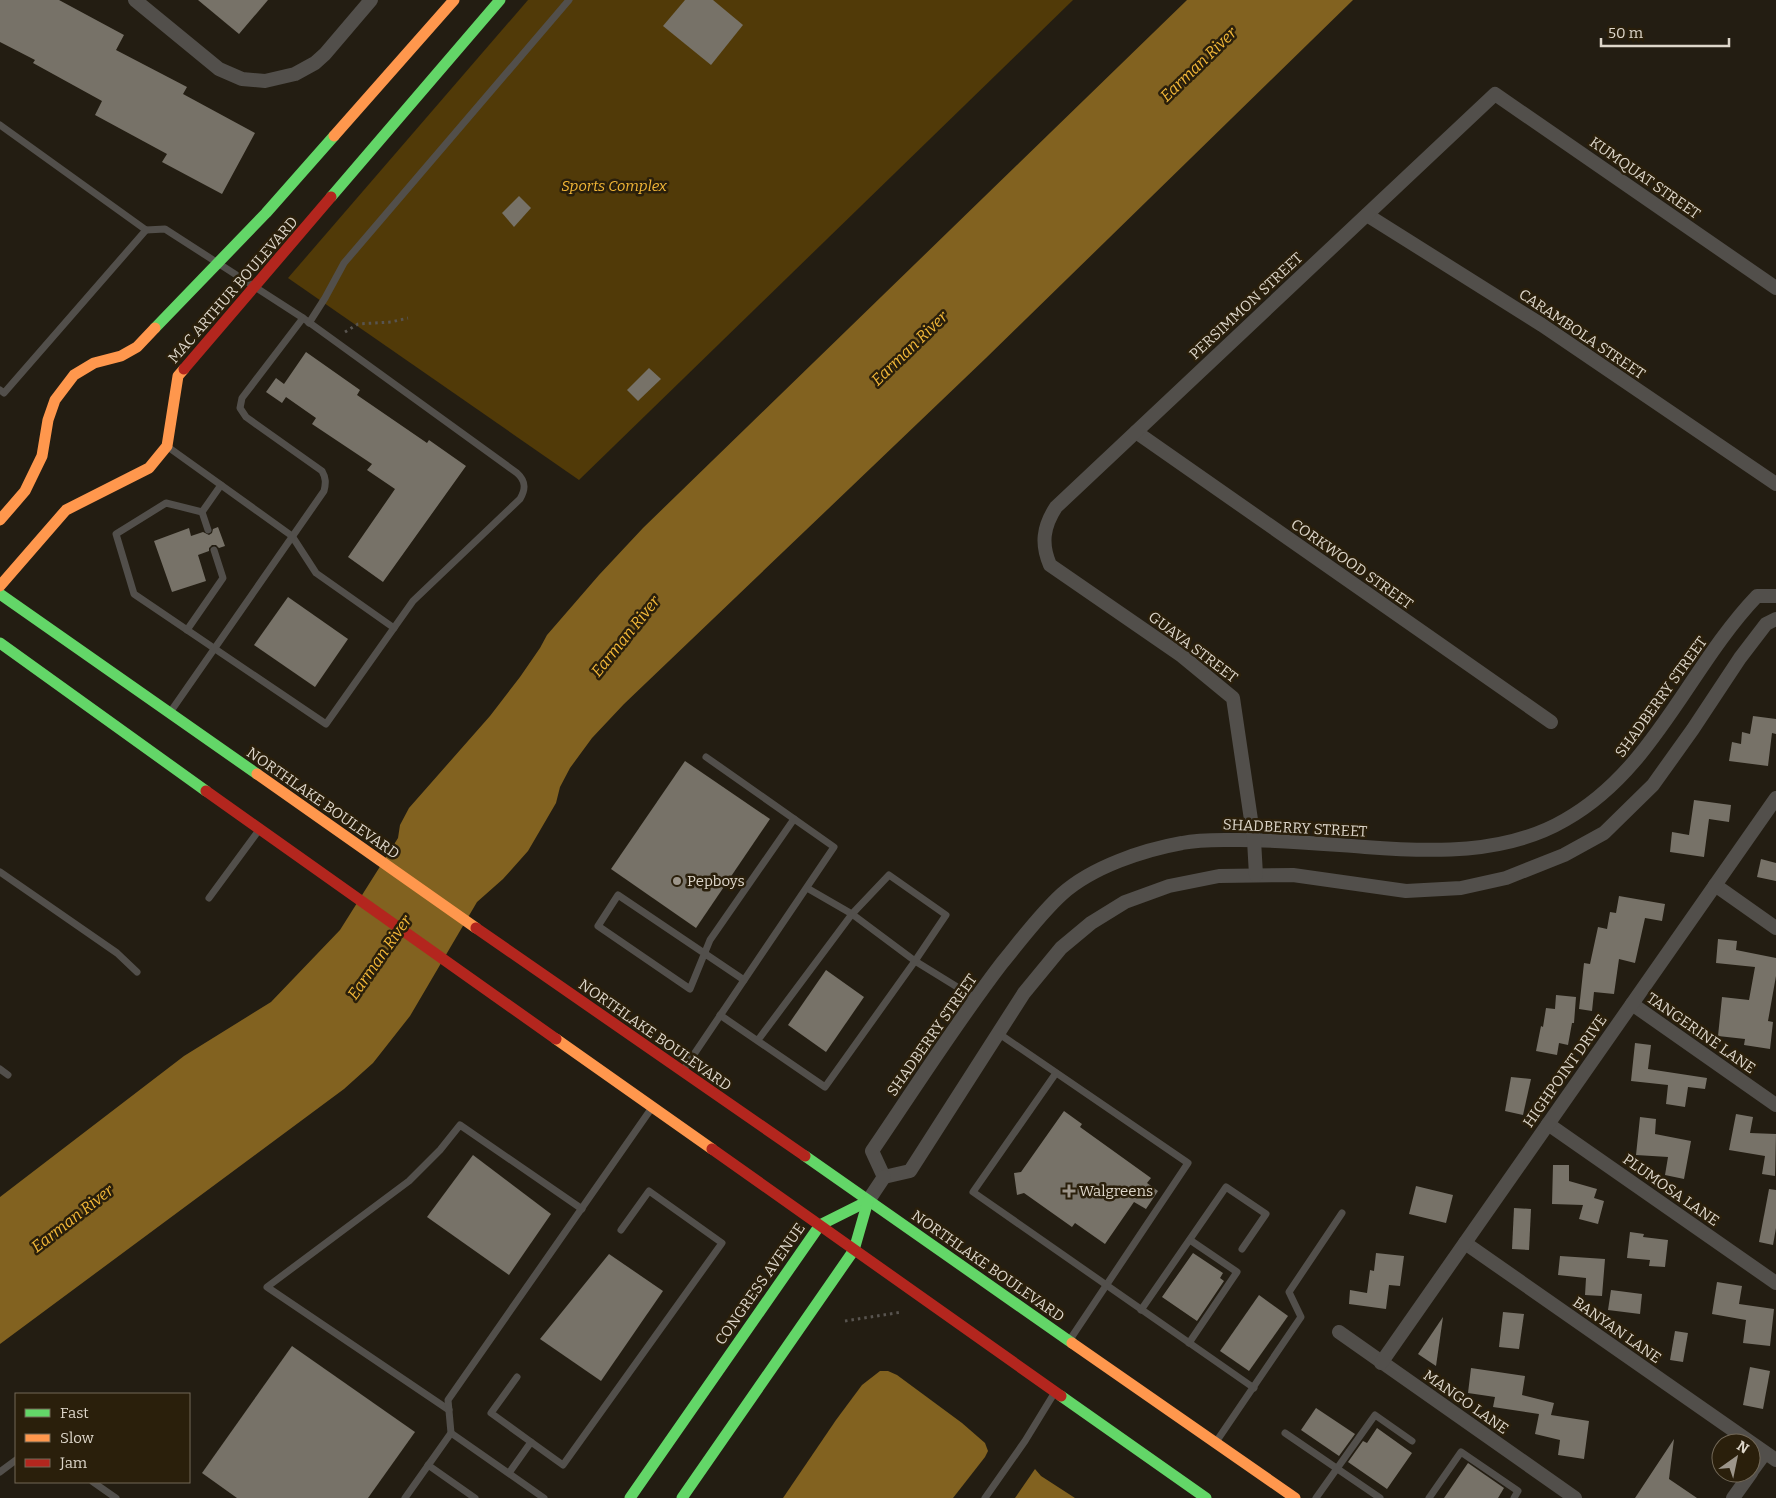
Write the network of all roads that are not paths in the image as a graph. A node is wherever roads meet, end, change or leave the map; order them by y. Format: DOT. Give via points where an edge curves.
graph roads {
  1 [pos="135,0"];
  2 [pos="371,0"];
  3 [pos="454,0"];
  4 [pos="500,0"];
  5 [pos="569,0"];
  6 [pos="1495,94"];
  7 [pos="0,125"];
  8 [pos="1367,215"];
  9 [pos="146,230"];
  10 [pos="216,263"];
  11 [pos="255,286"];
  12 [pos="1776,288"];
  13 [pos="303,318"];
  14 [pos="309,323"];
  15 [pos="0,390"];
  16 [pos="1136,432"];
  17 [pos="168,446"];
  18 [pos="1776,484"];
  19 [pos="221,485"];
  20 [pos="202,512"];
  21 [pos="0,520"];
  22 [pos="208,530"];
  23 [pos="292,536"];
  24 [pos="214,550"];
  25 [pos="1045,554"];
  26 [pos="0,586"];
  27 [pos="0,594"];
  28 [pos="1776,596"];
  29 [pos="1776,619"];
  30 [pos="394,628"];
  31 [pos="187,630"];
  32 [pos="0,643"];
  33 [pos="214,648"];
  34 [pos="169,714"];
  35 [pos="1551,722"];
  36 [pos="706,757"];
  37 [pos="1776,798"];
  38 [pos="794,819"];
  39 [pos="260,829"];
  40 [pos="1254,840"];
  41 [pos="0,872"];
  42 [pos="1256,876"];
  43 [pos="1715,885"];
  44 [pos="807,888"];
  45 [pos="209,898"];
  46 [pos="852,914"];
  47 [pos="1776,928"];
  48 [pos="704,953"];
  49 [pos="915,961"];
  50 [pos="137,972"];
  51 [pos="744,980"];
  52 [pos="975,998"];
  53 [pos="1632,1004"];
  54 [pos="720,1014"];
  55 [pos="998,1032"];
  56 [pos="758,1040"];
  57 [pos="0,1069"];
  58 [pos="682,1072"];
  59 [pos="1056,1073"];
  60 [pos="8,1075"];
  61 [pos="1776,1105"];
  62 [pos="653,1107"];
  63 [pos="1548,1124"];
  64 [pos="884,1176"];
  65 [pos="868,1201"];
  66 [pos="582,1209"];
  67 [pos="1342,1213"];
  68 [pos="820,1225"];
  69 [pos="621,1230"];
  70 [pos="1190,1240"];
  71 [pos="1465,1243"];
  72 [pos="1242,1249"];
  73 [pos="854,1250"];
  74 [pos="1776,1283"];
  75 [pos="1106,1286"];
  76 [pos="1142,1310"];
  77 [pos="1339,1332"];
  78 [pos="1069,1341"];
  79 [pos="1189,1343"];
  80 [pos="1381,1363"];
  81 [pos="516,1377"];
  82 [pos="1254,1388"];
  83 [pos="1055,1392"];
  84 [pos="449,1410"];
  85 [pos="451,1433"];
  86 [pos="1285,1433"];
  87 [pos="1412,1441"];
  88 [pos="531,1442"];
  89 [pos="1215,1443"];
  90 [pos="1770,1457"];
  91 [pos="15,1461"];
  92 [pos="428,1466"];
  93 [pos="1337,1469"];
  94 [pos="0,1472"];
  95 [pos="509,1473"];
  96 [pos="94,1483"];
  97 [pos="1744,1483"];
  98 [pos="116,1498"];
  99 [pos="404,1498"];
  100 [pos="475,1498"];
  101 [pos="544,1498"];
  102 [pos="630,1498"];
  103 [pos="682,1498"];
  104 [pos="985,1498"];
  105 [pos="1206,1498"];
  106 [pos="1295,1498"];
  107 [pos="1316,1498"];
  108 [pos="1380,1498"];
  109 [pos="1429,1498"];
  110 [pos="1514,1498"];
  111 [pos="1575,1498"];
  112 [pos="1733,1498"];
  1 -- 2 [label="street" via="220,69 242,79 265,81 295,74 315,63"];
  3 -- 10 [label="main road, MAC ARTHUR BOULEVARD" via="266,213"];
  4 -- 11 [label="main road, MAC ARTHUR BOULEVARD"];
  5 -- 14 [label="lane" via="344,263"];
  6 -- 8 [label="street, PERSIMMON STREET"];
  6 -- 12 [label="street, KUMQUAT STREET"];
  7 -- 9 [label="lane"];
  8 -- 16 [label="street, PERSIMMON STREET"];
  8 -- 18 [label="street, CARAMBOLA STREET" via="1542,325"];
  9 -- 10 [label="lane" via="165,229"];
  9 -- 15 [label="lane" via="4,393"];
  10 -- 11 [label="lane"];
  10 -- 21 [label="main road, MAC ARTHUR BOULEVARD" via="137,346 121,356 94,363 74,375 55,400 42,456 25,491"];
  11 -- 13 [label="lane"];
  11 -- 17 [label="main road, MAC ARTHUR BOULEVARD" via="178,376"];
  13 -- 14 [label="lane"];
  13 -- 23 [label="lane" via="240,402 246,417 318,467 325,476 324,491"];
  14 -- 30 [label="lane" via="517,473 524,482 520,499 413,601"];
  16 -- 25 [label="street, PERSIMMON STREET" via="1056,507 1045,529"];
  16 -- 35 [label="street, CORKWOOD STREET"];
  17 -- 19 [label="lane"];
  17 -- 26 [label="main road" via="149,468 66,510"];
  19 -- 20 [label="lane"];
  19 -- 23 [label="lane"];
  20 -- 22 [label="lane"];
  20 -- 31 [label="lane" via="166,503 116,534 134,594"];
  23 -- 30 [label="lane" via="316,572"];
  23 -- 33 [label="lane"];
  24 -- 31 [label="lane" via="223,578"];
  25 -- 40 [label="street, GUAVA STREET" via="1050,565 1182,656 1233,698"];
  27 -- 34 [label="main road, NORTHLAKE BOULEVARD"];
  28 -- 40 [label="street, SHADBERRY STREET" via="1757,596 1742,612 1622,776 1566,820 1542,832 1461,850"];
  29 -- 42 [label="street" via="1766,624 1740,658 1653,785 1604,833 1564,855 1506,878 1461,888 1406,891 1293,876"];
  30 -- 33 [label="lane" via="326,724"];
  31 -- 33 [label="lane"];
  32 -- 39 [label="main road"];
  33 -- 34 [label="lane"];
  34 -- 58 [label="main road, NORTHLAKE BOULEVARD"];
  36 -- 38 [label="lane"];
  37 -- 43 [label="street, HIGHPOINT DRIVE"];
  38 -- 44 [label="lane" via="834,847"];
  38 -- 48 [label="lane"];
  39 -- 45 [label="lane"];
  39 -- 62 [label="main road"];
  40 -- 42 [label="street, GUAVA STREET"];
  40 -- 52 [label="street, SHADBERRY STREET" via="1184,842 1135,855 1085,878 1063,893 1028,931"];
  41 -- 50 [label="lane" via="117,953"];
  42 -- 55 [label="street" via="1211,877 1169,886 1124,902 1061,948 1024,993"];
  43 -- 47 [label="street"];
  43 -- 53 [label="street, HIGHPOINT DRIVE"];
  44 -- 46 [label="lane"];
  44 -- 51 [label="lane"];
  46 -- 49 [label="lane"];
  46 -- 49 [label="lane" via="889,875 946,915"];
  46 -- 56 [label="lane"];
  48 -- 48 [label="lane" via="618,895 598,926 690,989"];
  48 -- 51 [label="lane"];
  49 -- 52 [label="lane"];
  49 -- 56 [label="lane" via="825,1087"];
  51 -- 54 [label="lane"];
  52 -- 64 [label="street, SHADBERRY STREET" via="872,1151"];
  53 -- 61 [label="street, TANGERINE LANE"];
  53 -- 63 [label="street, HIGHPOINT DRIVE"];
  54 -- 56 [label="lane"];
  54 -- 58 [label="lane"];
  55 -- 59 [label="lane"];
  55 -- 64 [label="street" via="910,1171"];
  57 -- 60 [label="lane"];
  58 -- 65 [label="main road, NORTHLAKE BOULEVARD"];
  59 -- 75 [label="lane" via="1188,1164"];
  59 -- 75 [label="lane" via="973,1192"];
  62 -- 66 [label="lane"];
  62 -- 68 [label="main road"];
  63 -- 71 [label="street, HIGHPOINT DRIVE"];
  63 -- 74 [label="street, PLUMOSA LANE"];
  64 -- 65 [label="street"];
  65 -- 68 [label="main road, CONGRESS AVENUE"];
  65 -- 73 [label="main road"];
  65 -- 78 [label="main road, NORTHLAKE BOULEVARD"];
  66 -- 84 [label="lane" via="448,1400"];
  66 -- 84 [label="lane" via="460,1126 410,1181 266,1288"];
  67 -- 82 [label="lane" via="1289,1292 1301,1317"];
  68 -- 73 [label="main road"];
  68 -- 102 [label="main road, CONGRESS AVENUE"];
  69 -- 88 [label="lane" via="648,1191 722,1242 563,1465"];
  70 -- 72 [label="lane" via="1226,1187 1266,1214"];
  70 -- 76 [label="lane"];
  70 -- 79 [label="lane" via="1237,1272"];
  71 -- 80 [label="street, HIGHPOINT DRIVE"];
  71 -- 90 [label="street, BANYAN LANE"];
  73 -- 83 [label="main road"];
  73 -- 103 [label="main road"];
  75 -- 76 [label="lane"];
  75 -- 78 [label="lane"];
  76 -- 79 [label="lane"];
  77 -- 80 [label="street, MANGO LANE"];
  78 -- 89 [label="main road, NORTHLAKE BOULEVARD"];
  79 -- 82 [label="lane"];
  80 -- 111 [label="street, MANGO LANE"];
  81 -- 88 [label="lane" via="491,1413"];
  82 -- 89 [label="lane"];
  83 -- 104 [label="lane"];
  83 -- 105 [label="main road"];
  84 -- 85 [label="lane"];
  85 -- 92 [label="lane"];
  85 -- 95 [label="lane"];
  86 -- 93 [label="lane"];
  87 -- 93 [label="lane" via="1375,1415"];
  88 -- 95 [label="lane"];
  89 -- 106 [label="main road, NORTHLAKE BOULEVARD"];
  91 -- 94 [label="lane"];
  92 -- 99 [label="lane"];
  92 -- 100 [label="lane"];
  93 -- 107 [label="lane"];
  93 -- 108 [label="lane"];
  95 -- 101 [label="lane"];
  96 -- 98 [label="lane"];
  97 -- 112 [label="street"];
  109 -- 110 [label="lane" via="1461,1452 1518,1491"];
}
